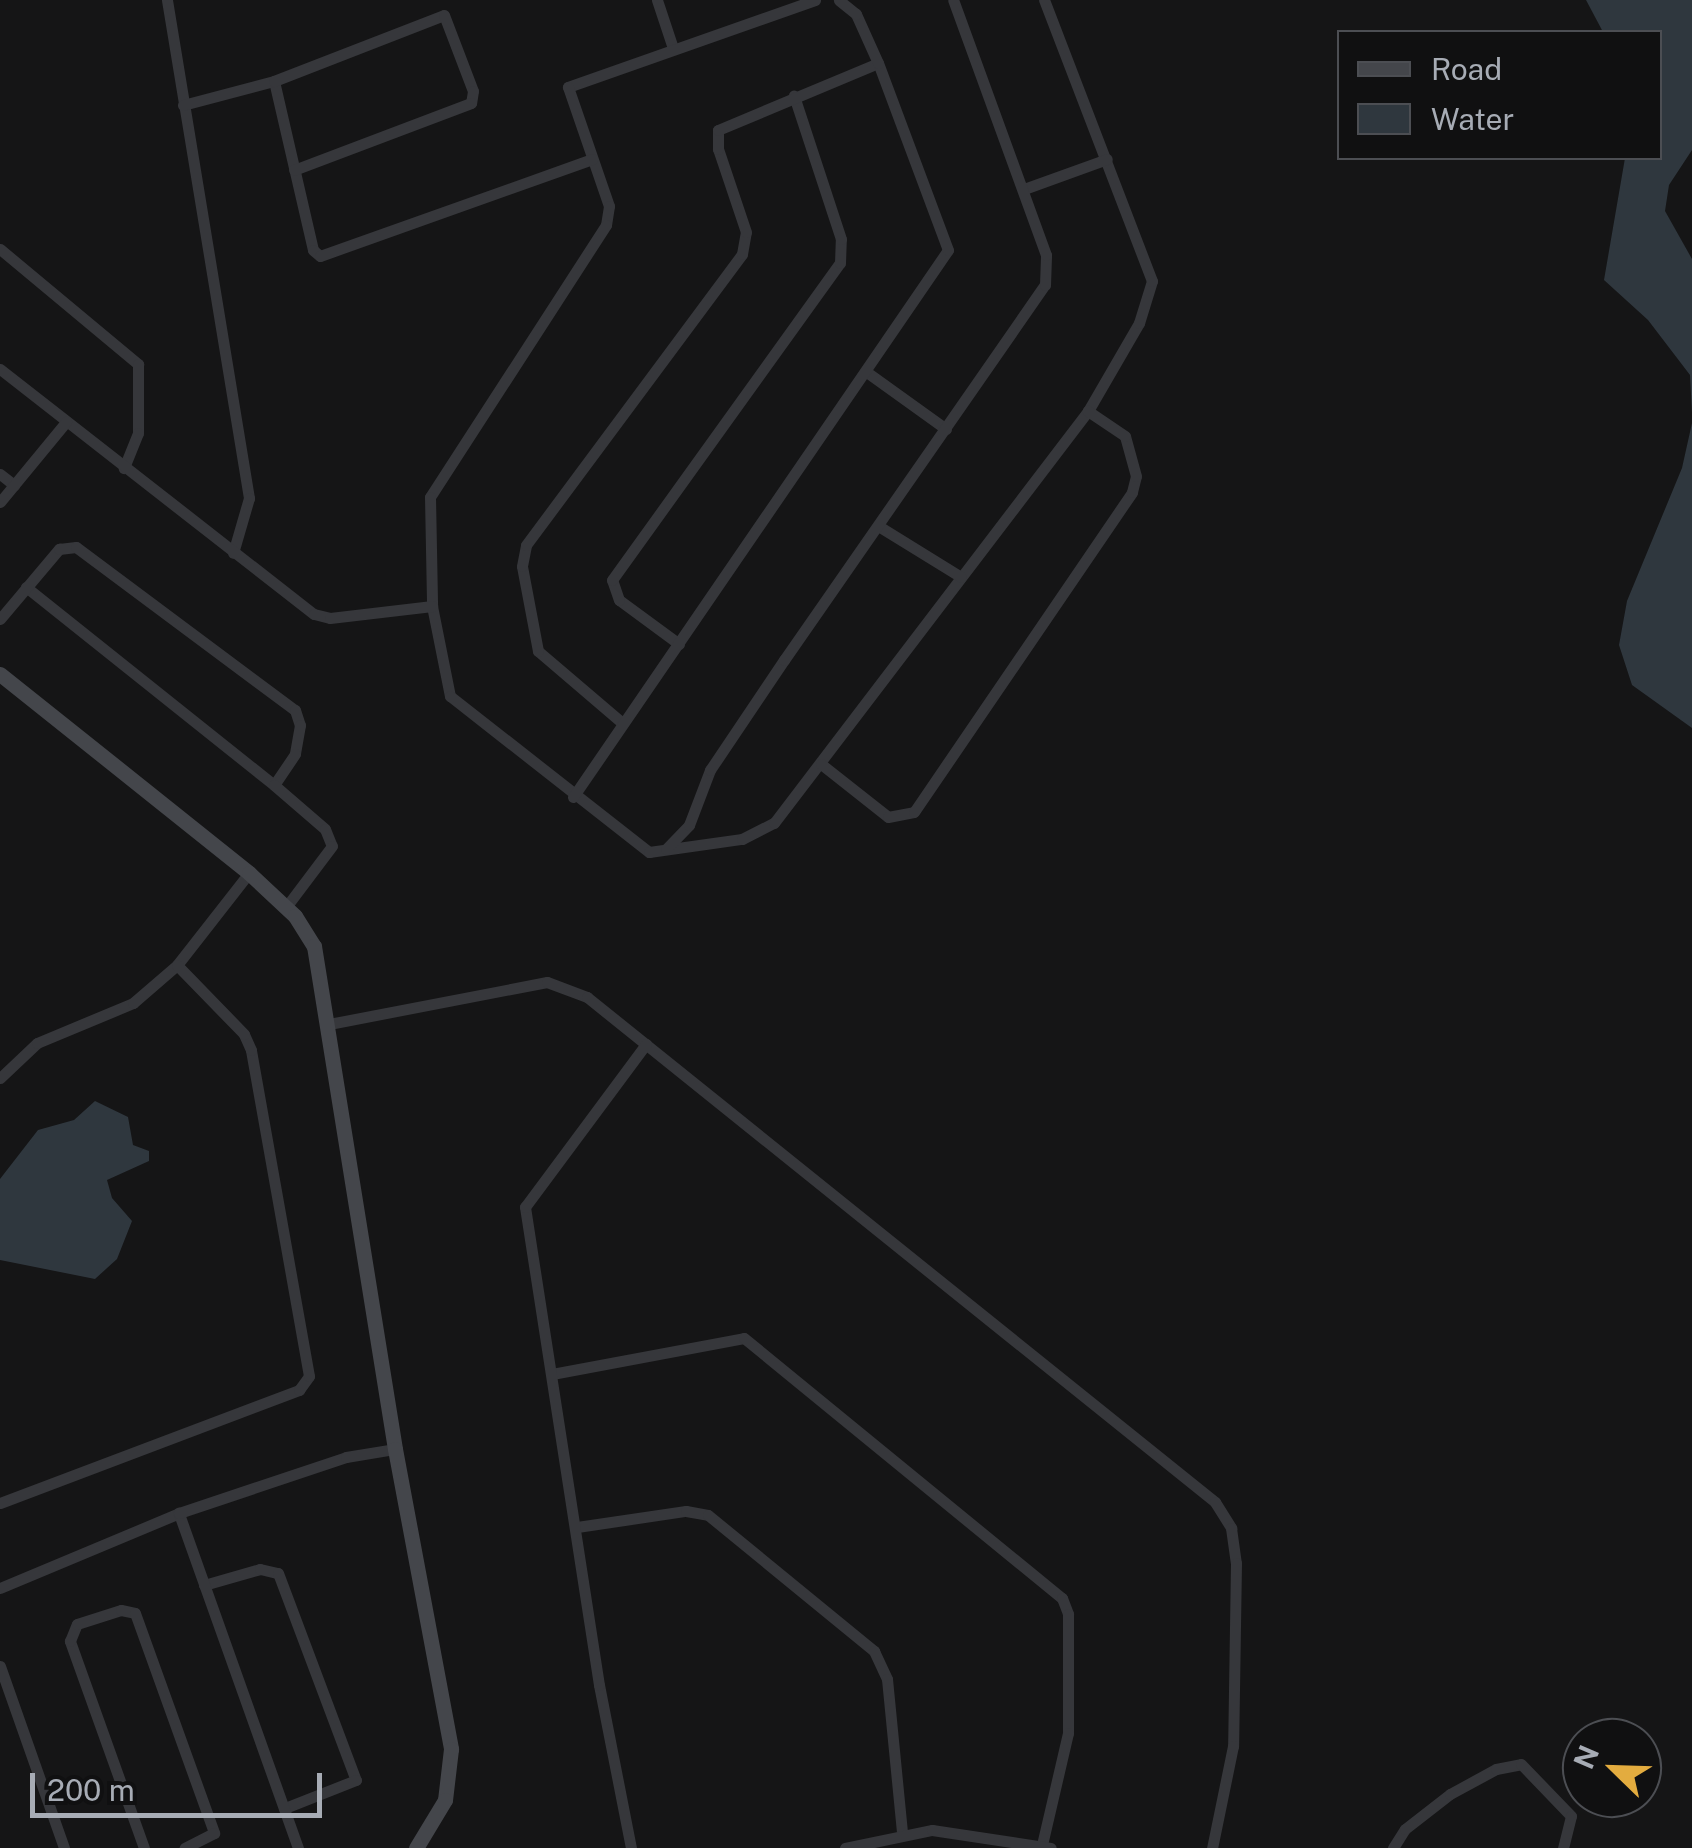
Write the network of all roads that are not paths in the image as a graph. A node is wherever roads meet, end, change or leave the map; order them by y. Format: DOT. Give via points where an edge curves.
graph roads {
  1 [pos="167,0"];
  2 [pos="657,0"];
  3 [pos="815,0"];
  4 [pos="839,0"];
  5 [pos="954,0"];
  6 [pos="1044,0"];
  7 [pos="673,48"];
  8 [pos="878,64"];
  9 [pos="274,81"];
  10 [pos="794,96"];
  11 [pos="183,105"];
  12 [pos="592,159"];
  13 [pos="1107,159"];
  14 [pos="294,170"];
  15 [pos="1024,189"];
  16 [pos="0,249"];
  17 [pos="0,369"];
  18 [pos="868,373"];
  19 [pos="1088,411"];
  20 [pos="66,422"];
  21 [pos="946,429"];
  22 [pos="124,468"];
  23 [pos="0,474"];
  24 [pos="14,485"];
  25 [pos="0,502"];
  26 [pos="880,527"];
  27 [pos="234,553"];
  28 [pos="961,578"];
  29 [pos="26,587"];
  30 [pos="432,606"];
  31 [pos="0,619"];
  32 [pos="679,644"];
  33 [pos="0,674"];
  34 [pos="620,721"];
  35 [pos="821,764"];
  36 [pos="274,785"];
  37 [pos="573,797"];
  38 [pos="666,849"];
  39 [pos="249,873"];
  40 [pos="286,907"];
  41 [pos="176,966"];
  42 [pos="330,1024"];
  43 [pos="646,1044"];
  44 [pos="0,1078"];
  45 [pos="552,1374"];
  46 [pos="394,1449"];
  47 [pos="0,1502"];
  48 [pos="179,1513"];
  49 [pos="576,1528"];
  50 [pos="204,1585"];
  51 [pos="0,1588"];
  52 [pos="0,1666"];
  53 [pos="285,1808"];
  54 [pos="902,1832"];
  55 [pos="1047,1846"];
  56 [pos="64,1848"];
  57 [pos="144,1848"];
  58 [pos="184,1848"];
  59 [pos="298,1848"];
  60 [pos="416,1848"];
  61 [pos="631,1848"];
  62 [pos="845,1848"];
  63 [pos="1212,1848"];
  64 [pos="1393,1848"];
  65 [pos="1563,1848"];
  1 -- 11 [label="street"];
  2 -- 7 [label="street"];
  3 -- 7 [label="street"];
  4 -- 8 [label="street" via="856,14"];
  5 -- 15 [label="street"];
  6 -- 13 [label="street"];
  7 -- 12 [label="street" via="568,86"];
  8 -- 10 [label="street"];
  8 -- 18 [label="street" via="948,250"];
  9 -- 11 [label="street"];
  9 -- 14 [label="street"];
  9 -- 14 [label="street" via="444,15 474,91 466,108"];
  10 -- 32 [label="street" via="842,239 840,263 612,580 619,600"];
  10 -- 34 [label="street" via="718,130 746,244 522,558 538,650"];
  11 -- 27 [label="street" via="249,498"];
  12 -- 14 [label="street" via="320,256"];
  12 -- 30 [label="street" via="609,206 600,242 430,497"];
  13 -- 15 [label="street"];
  13 -- 19 [label="street" via="1152,281 1139,323"];
  15 -- 21 [label="street" via="1046,255 1045,284"];
  16 -- 22 [label="street" via="138,364 138,434"];
  17 -- 20 [label="street"];
  18 -- 21 [label="street"];
  18 -- 32 [label="street"];
  19 -- 28 [label="street"];
  19 -- 35 [label="street" via="1125,436 1136,476 1132,492 914,812 888,817"];
  20 -- 22 [label="street"];
  20 -- 24 [label="street"];
  21 -- 26 [label="street"];
  22 -- 27 [label="street"];
  23 -- 24 [label="street"];
  24 -- 25 [label="street"];
  26 -- 28 [label="street"];
  26 -- 38 [label="street" via="710,770 690,825"];
  27 -- 30 [label="street" via="322,618"];
  28 -- 35 [label="street"];
  29 -- 31 [label="street"];
  29 -- 36 [label="street"];
  29 -- 36 [label="street" via="59,549 76,547 295,710 296,754"];
  30 -- 37 [label="street" via="450,696"];
  32 -- 34 [label="street"];
  33 -- 39 [label="street"];
  34 -- 37 [label="street"];
  35 -- 38 [label="street" via="761,832"];
  36 -- 40 [label="street" via="325,828 332,846"];
  37 -- 38 [label="street" via="642,849"];
  39 -- 40 [label="street"];
  39 -- 41 [label="street"];
  40 -- 42 [label="street" via="314,946"];
  41 -- 44 [label="street" via="132,1003 37,1043"];
  41 -- 47 [label="street" via="244,1034 251,1050 309,1376 299,1390"];
  42 -- 43 [label="street" via="547,982 587,997"];
  42 -- 46 [label="street"];
  43 -- 45 [label="street" via="525,1208"];
  43 -- 63 [label="street" via="1216,1502 1231,1528 1236,1563 1233,1746"];
  45 -- 49 [label="street"];
  45 -- 55 [label="street" via="744,1338 1062,1598 1068,1614 1068,1734"];
  46 -- 48 [label="street" via="346,1456"];
  46 -- 60 [label="street" via="453,1766 445,1800"];
  48 -- 50 [label="street"];
  48 -- 51 [label="street"];
  49 -- 54 [label="street" via="686,1511 708,1515 874,1651 887,1678"];
  49 -- 61 [label="street"];
  50 -- 53 [label="street"];
  50 -- 53 [label="street" via="260,1569 278,1573 356,1780"];
  52 -- 56 [label="street"];
  53 -- 59 [label="street"];
  54 -- 55 [label="street"];
  54 -- 62 [label="street"];
  57 -- 58 [label="street" via="70,1642 77,1624 121,1610 134,1614 214,1833"];
  64 -- 65 [label="street" via="1405,1829 1450,1794 1496,1769 1521,1764 1571,1816"];
}
